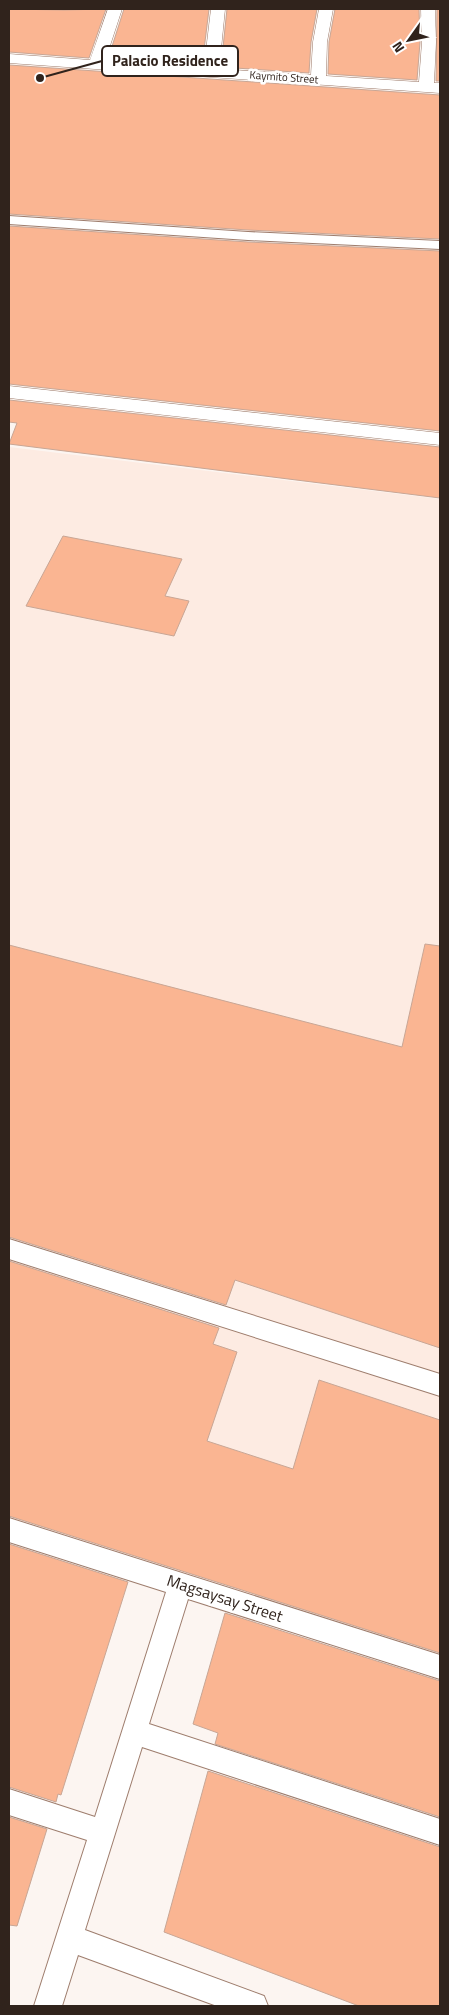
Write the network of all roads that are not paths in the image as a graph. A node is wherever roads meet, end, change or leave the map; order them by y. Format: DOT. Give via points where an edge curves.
graph roads {
  1 [pos="115,9"];
  2 [pos="218,9"];
  3 [pos="326,9"];
  4 [pos="428,9"];
  5 [pos="9,59"];
  6 [pos="96,64"];
  7 [pos="211,72"];
  8 [pos="318,80"];
  9 [pos="433,87"];
  10 [pos="9,220"];
  11 [pos="440,245"];
  12 [pos="9,392"];
  13 [pos="440,439"];
  14 [pos="9,1249"];
  15 [pos="440,1385"];
  16 [pos="9,1530"];
  17 [pos="181,1584"];
  18 [pos="440,1667"];
  19 [pos="136,1732"];
  20 [pos="9,1802"];
  21 [pos="101,1832"];
  22 [pos="440,1832"];
  23 [pos="70,1938"];
  24 [pos="48,2006"];
  25 [pos="254,2006"];
  1 -- 6 [label="street"];
  2 -- 7 [label="street"];
  3 -- 8 [label="street"];
  4 -- 9 [label="street"];
  5 -- 6 [label="street, Kaymito Street"];
  6 -- 7 [label="street, Kaymito Street"];
  7 -- 8 [label="street, Kaymito Street"];
  8 -- 9 [label="street, Kaymito Street"];
  10 -- 11 [label="lane"];
  12 -- 13 [label="street"];
  14 -- 15 [label="lane"];
  16 -- 17 [label="lane, Magsaysay Street"];
  17 -- 18 [label="lane, Magsaysay Street"];
  17 -- 19 [label="lane"];
  19 -- 21 [label="lane"];
  19 -- 22 [label="lane"];
  20 -- 21 [label="lane"];
  21 -- 23 [label="lane"];
  23 -- 24 [label="lane"];
  23 -- 25 [label="lane"];
}
